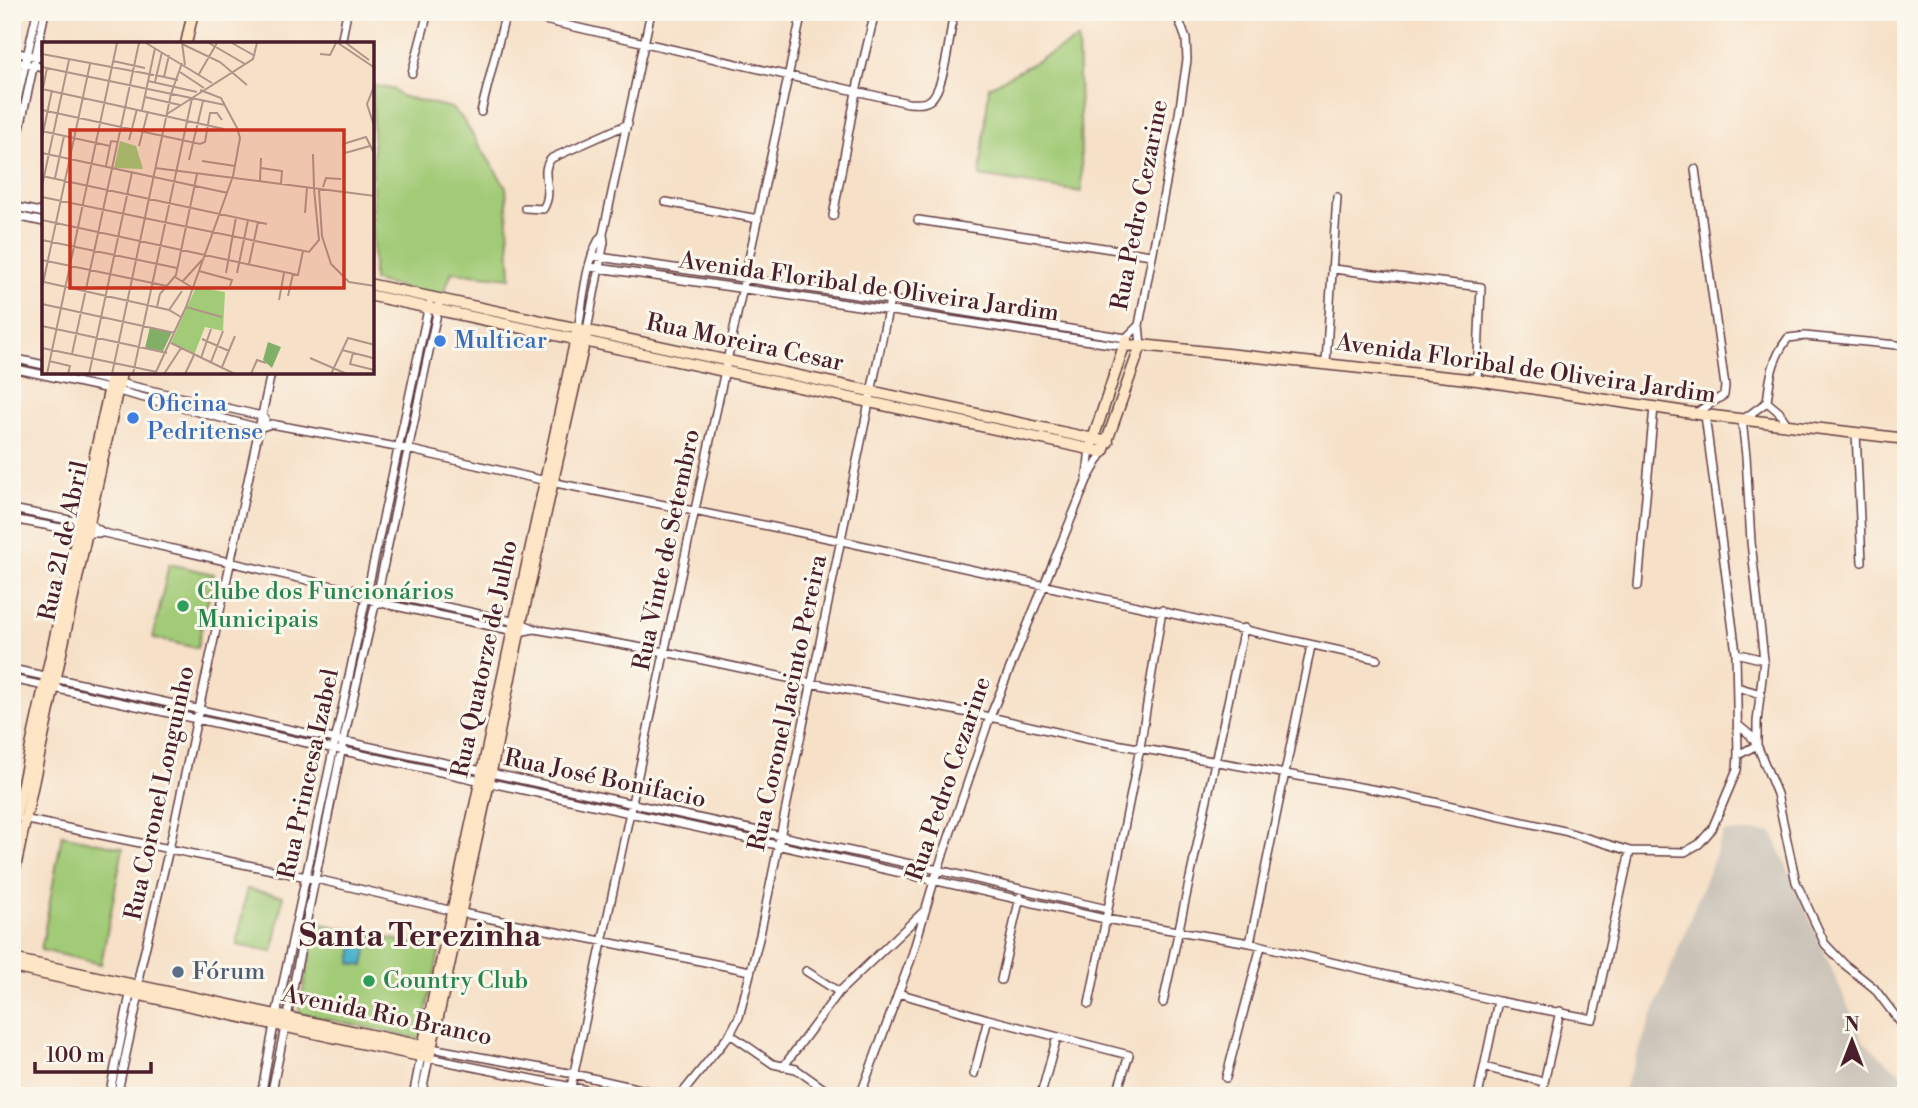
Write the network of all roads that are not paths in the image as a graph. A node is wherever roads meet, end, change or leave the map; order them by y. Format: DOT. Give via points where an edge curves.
graph roads {
  1 [pos="37,12"];
  2 [pos="45,12"];
  3 [pos="193,12"];
  4 [pos="347,12"];
  5 [pos="428,12"];
  6 [pos="508,12"];
  7 [pos="651,12"];
  8 [pos="802,12"];
  9 [pos="875,12"];
  10 [pos="954,12"];
  11 [pos="1176,12"];
  12 [pos="186,42"];
  13 [pos="341,42"];
  14 [pos="644,44"];
  15 [pos="12,52"];
  16 [pos="36,56"];
  17 [pos="12,61"];
  18 [pos="29,65"];
  19 [pos="42,68"];
  20 [pos="412,72"];
  21 [pos="788,75"];
  22 [pos="856,92"];
  23 [pos="1906,103"];
  24 [pos="481,112"];
  25 [pos="1906,112"];
  26 [pos="12,122"];
  27 [pos="628,124"];
  28 [pos="15,136"];
  29 [pos="12,164"];
  30 [pos="1695,169"];
  31 [pos="1337,197"];
  32 [pos="666,202"];
  33 [pos="12,206"];
  34 [pos="525,208"];
  35 [pos="12,215"];
  36 [pos="833,216"];
  37 [pos="41,217"];
  38 [pos="758,219"];
  39 [pos="918,220"];
  40 [pos="1151,255"];
  41 [pos="597,257"];
  42 [pos="594,268"];
  43 [pos="673,268"];
  44 [pos="1333,269"];
  45 [pos="744,278"];
  46 [pos="671,279"];
  47 [pos="374,285"];
  48 [pos="742,289"];
  49 [pos="831,291"];
  50 [pos="374,296"];
  51 [pos="829,300"];
  52 [pos="890,300"];
  53 [pos="434,303"];
  54 [pos="582,305"];
  55 [pos="591,308"];
  56 [pos="888,312"];
  57 [pos="1139,325"];
  58 [pos="581,335"];
  59 [pos="1125,342"];
  60 [pos="1141,345"];
  61 [pos="1897,345"];
  62 [pos="12,358"];
  63 [pos="1326,363"];
  64 [pos="727,366"];
  65 [pos="12,368"];
  66 [pos="42,369"];
  67 [pos="42,369"];
  68 [pos="71,374"];
  69 [pos="80,374"];
  70 [pos="271,374"];
  71 [pos="1477,380"];
  72 [pos="115,382"];
  73 [pos="1108,393"];
  74 [pos="1123,397"];
  75 [pos="871,398"];
  76 [pos="1767,402"];
  77 [pos="1654,407"];
  78 [pos="1700,414"];
  79 [pos="262,416"];
  80 [pos="1742,420"];
  81 [pos="271,424"];
  82 [pos="1788,426"];
  83 [pos="259,428"];
  84 [pos="1856,433"];
  85 [pos="1906,439"];
  86 [pos="1091,443"];
  87 [pos="1106,447"];
  88 [pos="403,448"];
  89 [pos="1087,480"];
  90 [pos="550,482"];
  91 [pos="12,509"];
  92 [pos="695,510"];
  93 [pos="12,519"];
  94 [pos="84,528"];
  95 [pos="842,541"];
  96 [pos="231,562"];
  97 [pos="1862,562"];
  98 [pos="1042,583"];
  99 [pos="1638,586"];
  100 [pos="378,592"];
  101 [pos="368,595"];
  102 [pos="376,602"];
  103 [pos="1162,610"];
  104 [pos="516,627"];
  105 [pos="1244,628"];
  106 [pos="1311,646"];
  107 [pos="665,652"];
  108 [pos="1735,653"];
  109 [pos="1377,659"];
  110 [pos="1764,660"];
  111 [pos="12,669"];
  112 [pos="12,679"];
  113 [pos="51,683"];
  114 [pos="811,683"];
  115 [pos="1737,687"];
  116 [pos="1760,694"];
  117 [pos="197,714"];
  118 [pos="990,717"];
  119 [pos="1738,725"];
  120 [pos="1750,735"];
  121 [pos="339,745"];
  122 [pos="1738,745"];
  123 [pos="1757,746"];
  124 [pos="1140,748"];
  125 [pos="1738,755"];
  126 [pos="1216,761"];
  127 [pos="1284,773"];
  128 [pos="486,777"];
  129 [pos="629,808"];
  130 [pos="18,818"];
  131 [pos="12,833"];
  132 [pos="778,841"];
  133 [pos="169,849"];
  134 [pos="1630,851"];
  135 [pos="938,870"];
  136 [pos="307,877"];
  137 [pos="316,879"];
  138 [pos="934,881"];
  139 [pos="12,882"];
  140 [pos="1022,890"];
  141 [pos="1055,897"];
  142 [pos="1020,899"];
  143 [pos="1053,907"];
  144 [pos="926,908"];
  145 [pos="1107,909"];
  146 [pos="456,912"];
  147 [pos="1105,919"];
  148 [pos="1180,930"];
  149 [pos="601,941"];
  150 [pos="1250,943"];
  151 [pos="1261,946"];
  152 [pos="12,959"];
  153 [pos="12,967"];
  154 [pos="35,968"];
  155 [pos="750,971"];
  156 [pos="806,971"];
  157 [pos="1001,981"];
  158 [pos="136,986"];
  159 [pos="838,992"];
  160 [pos="898,993"];
  161 [pos="1498,1001"];
  162 [pos="1089,1003"];
  163 [pos="1163,1003"];
  164 [pos="1560,1011"];
  165 [pos="988,1019"];
  166 [pos="281,1021"];
  167 [pos="1906,1030"];
  168 [pos="730,1034"];
  169 [pos="1057,1037"];
  170 [pos="426,1052"];
  171 [pos="783,1067"];
  172 [pos="1484,1067"];
  173 [pos="574,1074"];
  174 [pos="974,1074"];
  175 [pos="1226,1079"];
  176 [pos="1544,1082"];
  177 [pos="571,1086"];
  178 [pos="1042,1091"];
  179 [pos="1117,1092"];
  180 [pos="114,1093"];
  181 [pos="261,1096"];
  182 [pos="271,1096"];
  183 [pos="413,1096"];
  184 [pos="421,1096"];
  185 [pos="569,1096"];
  186 [pos="616,1096"];
  187 [pos="671,1096"];
  188 [pos="680,1096"];
  189 [pos="834,1096"];
  190 [pos="860,1096"];
  191 [pos="1478,1096"];
  192 [pos="1541,1096"];
  1 -- 16 [label="street"];
  2 -- 16 [label="street"];
  3 -- 12 [label="street"];
  4 -- 13 [label="street"];
  5 -- 20 [label="street"];
  6 -- 14 [label="street"];
  6 -- 24 [label="street"];
  7 -- 14 [label="street, Rua Quatorze de Julho"];
  8 -- 21 [label="street, Rua Vinte de Setembro"];
  9 -- 22 [label="street"];
  10 -- 22 [label="street" via="939,88 931,100 908,103"];
  11 -- 40 [label="street, Rua Pedro Cezarine" via="1186,39 1187,60"];
  14 -- 21 [label="street"];
  14 -- 27 [label="street, Rua Quatorze de Julho"];
  15 -- 16 [label="street"];
  16 -- 18 [label="street"];
  17 -- 18 [label="street"];
  18 -- 19 [label="street"];
  18 -- 26 [label="street"];
  18 -- 28 [label="street"];
  21 -- 22 [label="street"];
  21 -- 38 [label="street, Rua Vinte de Setembro"];
  22 -- 36 [label="street"];
  23 -- 25 [label="street"];
  27 -- 34 [label="street" via="552,158 544,170 547,202 543,209"];
  27 -- 41 [label="street, Rua Quatorze de Julho" via="603,234 597,241"];
  28 -- 29 [label="street"];
  30 -- 78 [label="street" via="1725,386 1724,396"];
  31 -- 44 [label="street"];
  32 -- 38 [label="street"];
  33 -- 37 [label="street"];
  35 -- 37 [label="street"];
  38 -- 45 [label="street, Rua Vinte de Setembro"];
  39 -- 40 [label="street"];
  40 -- 57 [label="street, Rua Pedro Cezarine"];
  41 -- 42 [label="street, Rua Quatorze de Julho"];
  41 -- 43 [label="street, Avenida Floribal de Oliveira Jardim"];
  42 -- 46 [label="street, Avenida Floribal de Oliveira Jardim"];
  42 -- 54 [label="street, Rua Quatorze de Julho"];
  42 -- 55 [label="street, Rua Quatorze de Julho"];
  43 -- 45 [label="street, Avenida Floribal de Oliveira Jardim"];
  43 -- 46 [label="street"];
  44 -- 63 [label="street"];
  44 -- 71 [label="street" via="1481,287"];
  45 -- 48 [label="street, Rua Vinte de Setembro"];
  45 -- 49 [label="street, Avenida Floribal de Oliveira Jardim"];
  46 -- 48 [label="street, Avenida Floribal de Oliveira Jardim"];
  47 -- 53 [label="street, Rua Moreira Cesar"];
  48 -- 51 [label="street, Avenida Floribal de Oliveira Jardim"];
  48 -- 64 [label="street, Rua Vinte de Setembro"];
  49 -- 51 [label="street"];
  49 -- 52 [label="street, Avenida Floribal de Oliveira Jardim"];
  50 -- 53 [label="street, Rua Moreira Cesar"];
  51 -- 56 [label="street, Avenida Floribal de Oliveira Jardim"];
  52 -- 56 [label="street, Rua Coronel Jacinto Pereira"];
  52 -- 59 [label="street, Avenida Floribal de Oliveira Jardim"];
  53 -- 58 [label="street, Rua Moreira Cesar"];
  53 -- 88 [label="street, Rua Princesa Izabel"];
  54 -- 55 [label="street"];
  54 -- 58 [label="street, Rua Quatorze de Julho"];
  55 -- 58 [label="street, Rua Quatorze de Julho"];
  56 -- 59 [label="street, Avenida Floribal de Oliveira Jardim"];
  56 -- 75 [label="street, Rua Coronel Jacinto Pereira"];
  57 -- 59 [label="street, Rua Pedro Cezarine"];
  57 -- 60 [label="street"];
  58 -- 64 [label="street, Rua Moreira Cesar"];
  58 -- 90 [label="street, Rua Quatorze de Julho"];
  59 -- 60 [label="street, Avenida Floribal de Oliveira Jardim"];
  59 -- 73 [label="street, Rua Pedro Cezarine"];
  60 -- 63 [label="street, Avenida Floribal de Oliveira Jardim"];
  60 -- 74 [label="street, Rua Pedro Cezarine"];
  61 -- 76 [label="street" via="1788,338 1771,370"];
  62 -- 66 [label="street"];
  63 -- 71 [label="street, Avenida Floribal de Oliveira Jardim"];
  64 -- 75 [label="street, Rua Moreira Cesar"];
  64 -- 92 [label="street, Rua Vinte de Setembro"];
  65 -- 67 [label="street"];
  68 -- 72 [label="street"];
  69 -- 72 [label="street"];
  70 -- 79 [label="street, Rua Coronel Longuinho"];
  71 -- 77 [label="street, Avenida Floribal de Oliveira Jardim"];
  72 -- 79 [label="street"];
  72 -- 83 [label="street"];
  72 -- 94 [label="street, Rua 21 de Abril"];
  73 -- 74 [label="street"];
  73 -- 86 [label="street, Rua Pedro Cezarine"];
  74 -- 87 [label="street, Rua Pedro Cezarine"];
  75 -- 86 [label="street, Rua Moreira Cesar"];
  75 -- 95 [label="street, Rua Coronel Jacinto Pereira"];
  76 -- 80 [label="street"];
  76 -- 82 [label="street"];
  77 -- 78 [label="street, Avenida Floribal de Oliveira Jardim"];
  77 -- 99 [label="street"];
  78 -- 80 [label="street, Avenida Floribal de Oliveira Jardim"];
  78 -- 108 [label="street"];
  79 -- 81 [label="street"];
  79 -- 83 [label="street, Rua Coronel Longuinho"];
  80 -- 82 [label="street, Avenida Floribal de Oliveira Jardim"];
  80 -- 110 [label="street"];
  81 -- 83 [label="street"];
  81 -- 88 [label="street"];
  82 -- 84 [label="street, Avenida Floribal de Oliveira Jardim"];
  83 -- 96 [label="street, Rua Coronel Longuinho"];
  84 -- 85 [label="street, Avenida Floribal de Oliveira Jardim"];
  84 -- 97 [label="street"];
  86 -- 87 [label="street, Rua Moreira Cesar"];
  86 -- 89 [label="street, Rua Pedro Cezarine"];
  87 -- 89 [label="street, Rua Pedro Cezarine"];
  88 -- 90 [label="street"];
  88 -- 100 [label="street, Rua Princesa Izabel"];
  88 -- 101 [label="street, Rua Princesa Izabel"];
  89 -- 98 [label="street, Rua Pedro Cezarine"];
  90 -- 92 [label="street"];
  90 -- 104 [label="street, Rua Quatorze de Julho"];
  91 -- 94 [label="street"];
  92 -- 95 [label="street"];
  92 -- 107 [label="street, Rua Vinte de Setembro"];
  93 -- 94 [label="street"];
  94 -- 96 [label="street"];
  94 -- 113 [label="street, Rua 21 de Abril"];
  95 -- 98 [label="street"];
  95 -- 114 [label="street, Rua Coronel Jacinto Pereira"];
  96 -- 101 [label="street"];
  96 -- 117 [label="street, Rua Coronel Longuinho"];
  98 -- 103 [label="street"];
  98 -- 118 [label="street, Rua Pedro Cezarine"];
  100 -- 101 [label="street"];
  100 -- 102 [label="street, Rua Princesa Izabel"];
  100 -- 104 [label="street"];
  101 -- 102 [label="street"];
  101 -- 121 [label="street, Rua Princesa Izabel"];
  102 -- 104 [label="street"];
  102 -- 121 [label="street, Rua Princesa Izabel"];
  103 -- 105 [label="street"];
  103 -- 124 [label="street"];
  104 -- 107 [label="street"];
  104 -- 128 [label="street, Rua Quatorze de Julho"];
  105 -- 106 [label="street"];
  105 -- 126 [label="street"];
  106 -- 109 [label="street"];
  106 -- 127 [label="street"];
  107 -- 114 [label="street"];
  107 -- 129 [label="street, Rua Vinte de Setembro"];
  108 -- 110 [label="street"];
  108 -- 115 [label="street"];
  110 -- 116 [label="street"];
  111 -- 113 [label="street, Rua José Bonifacio"];
  112 -- 113 [label="street, Rua José Bonifacio"];
  113 -- 117 [label="street, Rua José Bonifacio"];
  113 -- 130 [label="street, Rua 21 de Abril"];
  114 -- 118 [label="street"];
  114 -- 132 [label="street, Rua Coronel Jacinto Pereira"];
  115 -- 116 [label="street"];
  115 -- 119 [label="street"];
  116 -- 123 [label="street"];
  117 -- 121 [label="street, Rua José Bonifacio"];
  117 -- 133 [label="street, Rua Coronel Longuinho"];
  118 -- 124 [label="street"];
  118 -- 135 [label="street, Rua Pedro Cezarine"];
  119 -- 120 [label="street"];
  119 -- 122 [label="street"];
  120 -- 122 [label="street"];
  120 -- 123 [label="street"];
  121 -- 128 [label="street, Rua José Bonifacio"];
  121 -- 136 [label="street, Rua Princesa Izabel"];
  121 -- 137 [label="street, Rua Princesa Izabel"];
  122 -- 125 [label="street"];
  123 -- 125 [label="street"];
  123 -- 167 [label="street" via="1777,794 1796,882 1825,944 1874,988"];
  124 -- 126 [label="street"];
  124 -- 145 [label="street"];
  125 -- 134 [label="street" via="1737,771 1712,828 1699,844 1672,854"];
  126 -- 127 [label="street"];
  126 -- 148 [label="street"];
  127 -- 134 [label="street" via="1564,831"];
  127 -- 150 [label="street"];
  128 -- 129 [label="street, Rua José Bonifacio"];
  128 -- 146 [label="street, Rua Quatorze de Julho"];
  129 -- 132 [label="street, Rua José Bonifacio"];
  129 -- 149 [label="street, Rua Vinte de Setembro"];
  130 -- 131 [label="street, Rua 21 de Abril"];
  130 -- 133 [label="street"];
  130 -- 139 [label="street, Rua 21 de Abril"];
  132 -- 135 [label="street, Rua José Bonifacio"];
  132 -- 138 [label="street, Rua José Bonifacio"];
  132 -- 155 [label="street, Rua Coronel Jacinto Pereira"];
  133 -- 136 [label="street"];
  133 -- 158 [label="street, Rua Coronel Longuinho"];
  134 -- 164 [label="street, Rua José Bonifacio" via="1593,1019"];
  135 -- 138 [label="street, Rua Pedro Cezarine"];
  135 -- 140 [label="street, Rua José Bonifacio"];
  136 -- 137 [label="street"];
  136 -- 166 [label="street, Rua Princesa Izabel"];
  137 -- 146 [label="street"];
  137 -- 166 [label="street, Rua Princesa Izabel"];
  138 -- 142 [label="street, Rua José Bonifacio"];
  138 -- 144 [label="street, Rua Pedro Cezarine"];
  140 -- 141 [label="street, Rua José Bonifacio"];
  140 -- 142 [label="street"];
  141 -- 143 [label="street"];
  141 -- 145 [label="street, Rua José Bonifacio"];
  142 -- 143 [label="street, Rua José Bonifacio"];
  142 -- 157 [label="street"];
  143 -- 147 [label="street, Rua José Bonifacio"];
  144 -- 159 [label="street"];
  144 -- 160 [label="street, Rua Pedro Cezarine"];
  145 -- 147 [label="street"];
  146 -- 149 [label="street"];
  146 -- 170 [label="street, Rua Quatorze de Julho"];
  147 -- 148 [label="street, Rua José Bonifacio"];
  147 -- 162 [label="street"];
  148 -- 150 [label="street, Rua José Bonifacio"];
  148 -- 163 [label="street"];
  149 -- 155 [label="street"];
  149 -- 173 [label="street, Rua Vinte de Setembro"];
  150 -- 151 [label="street, Rua José Bonifacio"];
  151 -- 161 [label="street, Rua José Bonifacio"];
  151 -- 175 [label="street"];
  152 -- 154 [label="street, Avenida Rio Branco"];
  153 -- 154 [label="street, Avenida Rio Branco"];
  154 -- 158 [label="street, Avenida Rio Branco"];
  155 -- 168 [label="street, Rua Coronel Jacinto Pereira"];
  156 -- 159 [label="street"];
  158 -- 166 [label="street, Avenida Rio Branco"];
  158 -- 180 [label="street, Rua Coronel Longuinho"];
  159 -- 171 [label="street"];
  160 -- 165 [label="street"];
  160 -- 190 [label="street, Rua Pedro Cezarine"];
  161 -- 164 [label="street, Rua José Bonifacio"];
  161 -- 172 [label="street"];
  164 -- 176 [label="street"];
  165 -- 169 [label="street"];
  165 -- 174 [label="street"];
  166 -- 170 [label="street, Avenida Rio Branco"];
  166 -- 181 [label="street, Rua Princesa Izabel"];
  166 -- 182 [label="street, Rua Princesa Izabel"];
  168 -- 171 [label="street"];
  168 -- 188 [label="street, Rua Coronel Jacinto Pereira"];
  169 -- 178 [label="street"];
  169 -- 179 [label="street" via="1129,1055"];
  170 -- 173 [label="street, Avenida Rio Branco"];
  170 -- 177 [label="street, Avenida Rio Branco"];
  170 -- 183 [label="street, Rua Quatorze de Julho"];
  170 -- 184 [label="street, Rua Quatorze de Julho"];
  171 -- 189 [label="street" via="796,1069"];
  172 -- 176 [label="street"];
  172 -- 191 [label="street"];
  173 -- 177 [label="street, Rua Vinte de Setembro"];
  173 -- 187 [label="street, Avenida Rio Branco"];
  176 -- 192 [label="street"];
  177 -- 185 [label="street, Rua Vinte de Setembro"];
  177 -- 186 [label="street, Avenida Rio Branco"];
}
